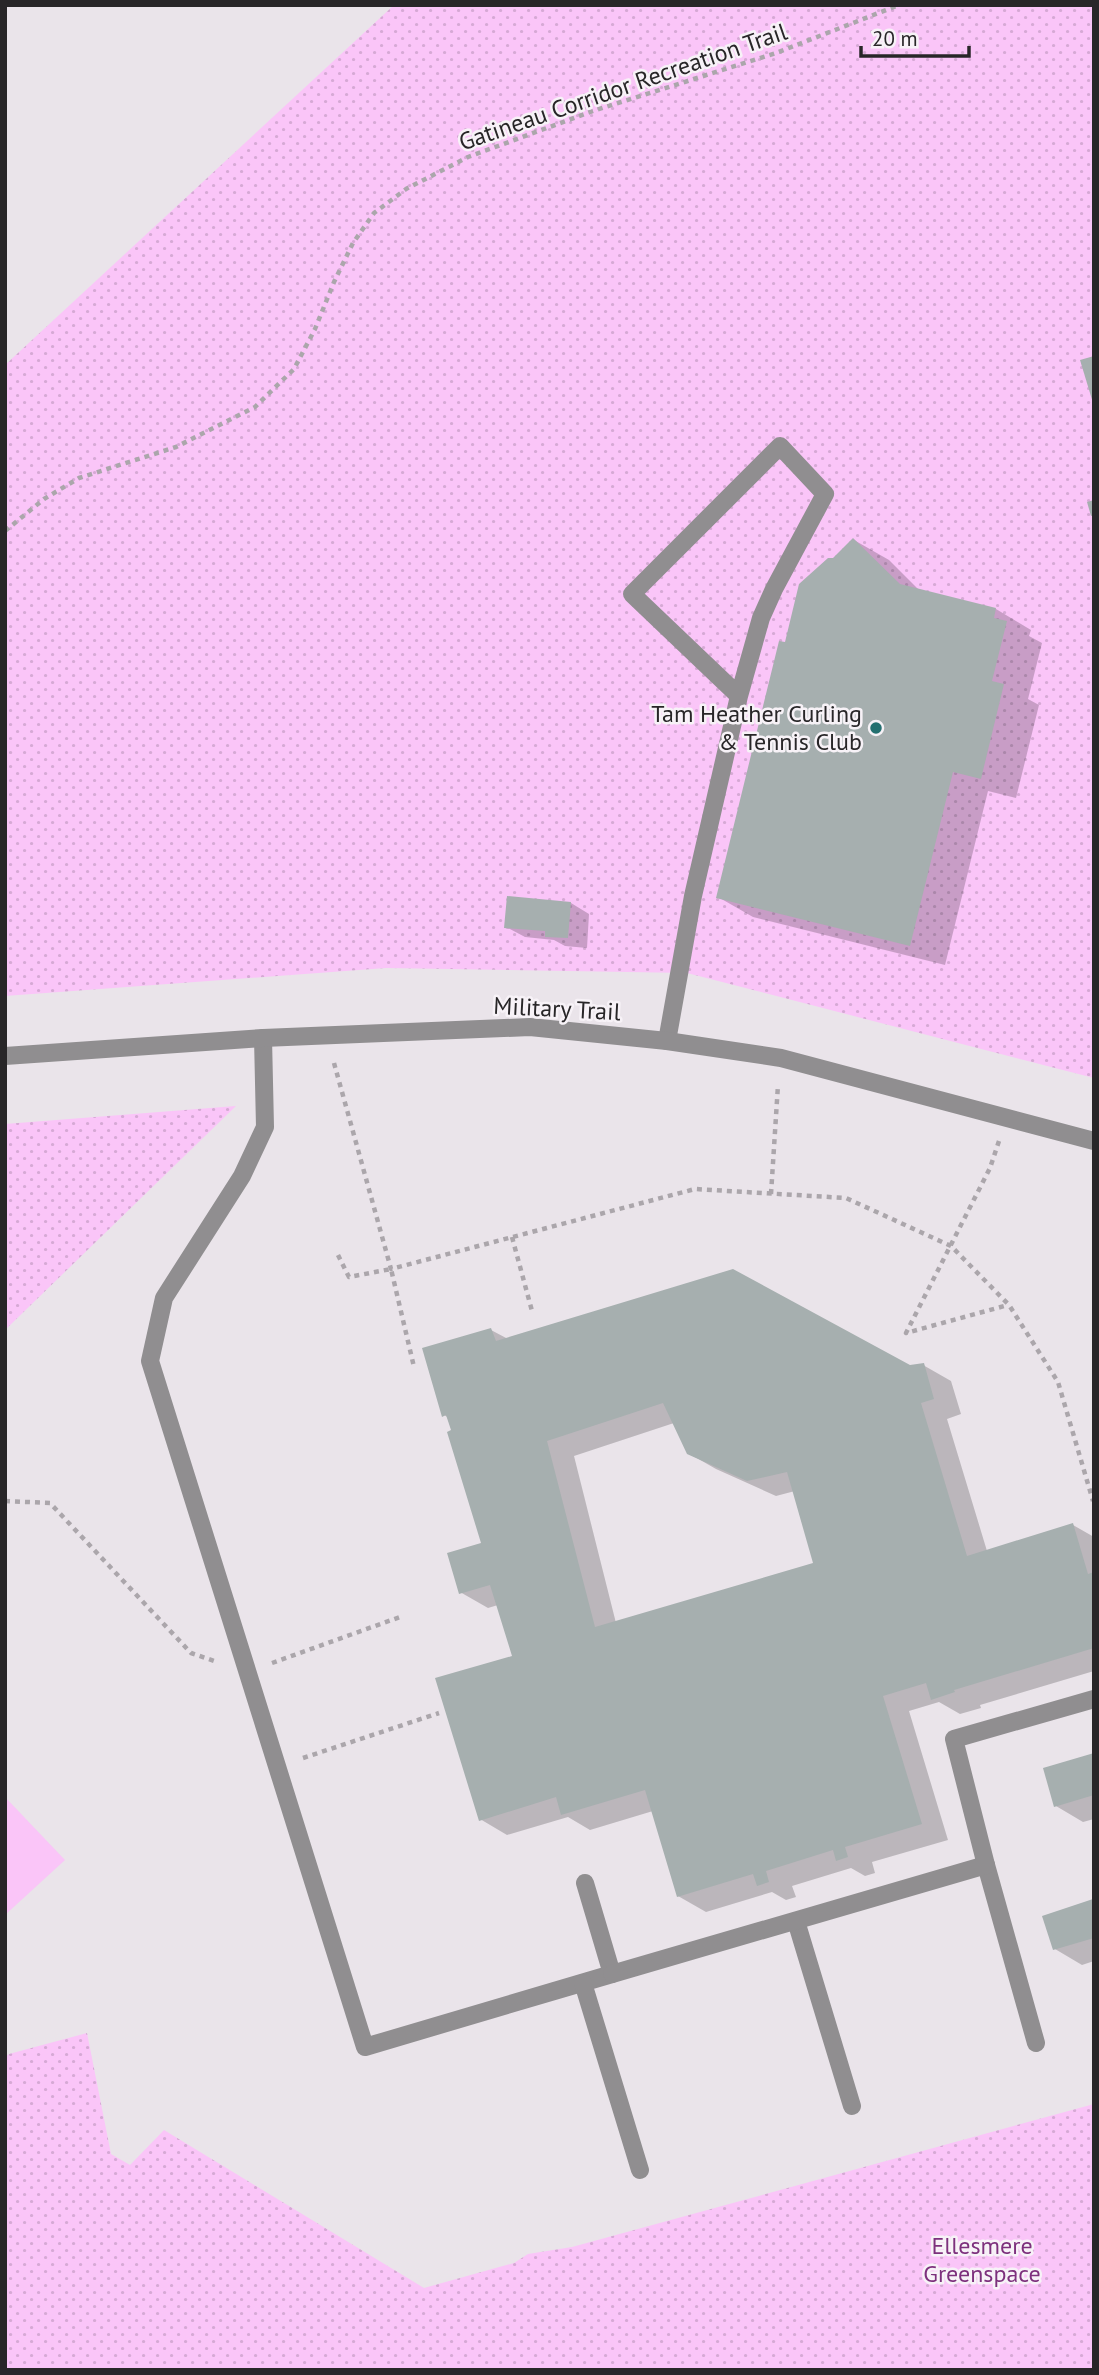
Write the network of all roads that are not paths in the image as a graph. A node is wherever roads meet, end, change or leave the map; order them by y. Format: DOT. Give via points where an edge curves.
graph roads {
  1 [pos="739,696"];
  2 [pos="263,1038"];
  3 [pos="667,1041"];
  4 [pos="5,1056"];
  5 [pos="1094,1141"];
  6 [pos="1094,1699"];
  7 [pos="986,1865"];
  8 [pos="585,1883"];
  9 [pos="796,1921"];
  10 [pos="612,1974"];
  11 [pos="583,1983"];
  12 [pos="1036,2043"];
  13 [pos="852,2106"];
  14 [pos="639,2170"];
  1 -- 1 [label="street" via="761,618 825,494 780,446 632,594"];
  1 -- 3 [label="street" via="693,896"];
  2 -- 3 [label="street, Military Trail" via="530,1027"];
  2 -- 4 [label="street, Military Trail"];
  2 -- 11 [label="street" via="265,1128 242,1176 164,1298 150,1360 365,2047"];
  3 -- 5 [label="street, Military Trail" via="781,1058"];
  6 -- 7 [label="street" via="954,1739"];
  7 -- 9 [label="street"];
  7 -- 12 [label="street"];
  8 -- 10 [label="street"];
  9 -- 10 [label="street"];
  9 -- 13 [label="street"];
  10 -- 11 [label="street"];
  11 -- 14 [label="street"];
}
